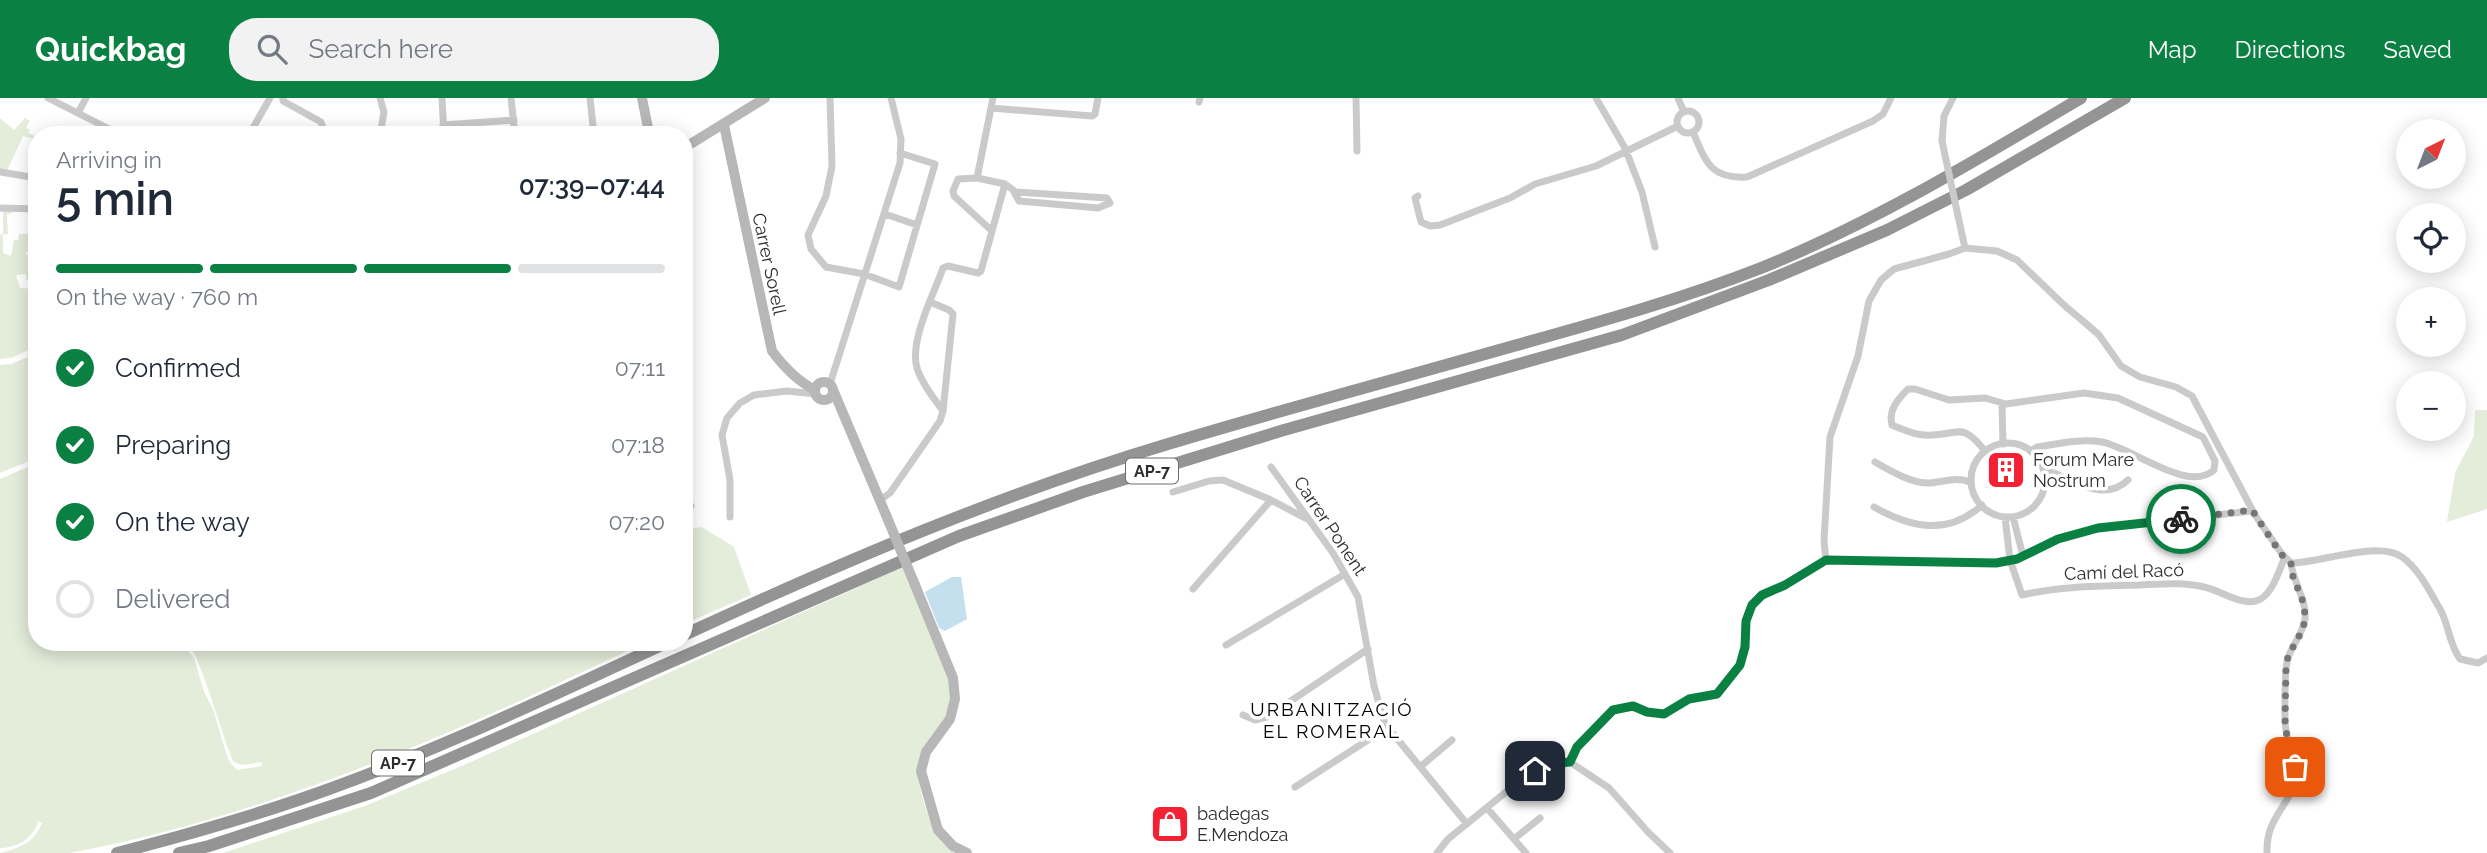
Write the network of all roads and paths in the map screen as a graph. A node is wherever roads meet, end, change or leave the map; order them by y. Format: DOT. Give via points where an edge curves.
graph roads {
  1 [pos="48,98"];
  2 [pos="86,98"];
  3 [pos="270,98"];
  4 [pos="283,98"];
  5 [pos="380,98"];
  6 [pos="442,98"];
  7 [pos="511,98"];
  8 [pos="590,98"];
  9 [pos="642,98"];
  10 [pos="765,98"];
  11 [pos="830,98"];
  12 [pos="891,98"];
  13 [pos="993,98"];
  14 [pos="1098,98"];
  15 [pos="1356,98"];
  16 [pos="1596,98"];
  17 [pos="1678,98"];
  18 [pos="1891,98"];
  19 [pos="1954,98"];
  20 [pos="2081,98"];
  21 [pos="2125,98"];
  22 [pos="991,108"];
  23 [pos="1684,112"];
  24 [pos="78,113"];
  25 [pos="514,120"];
  26 [pos="443,125"];
  27 [pos="724,125"];
  28 [pos="103,126"];
  29 [pos="255,126"];
  30 [pos="322,126"];
  31 [pos="382,126"];
  32 [pos="515,126"];
  33 [pos="593,126"];
  34 [pos="648,126"];
  35 [pos="1678,126"];
  36 [pos="1693,132"];
  37 [pos="693,143"];
  38 [pos="1357,150"];
  39 [pos="1626,151"];
  40 [pos="900,153"];
  41 [pos="0,172"];
  42 [pos="28,177"];
  43 [pos="977,178"];
  44 [pos="1005,184"];
  45 [pos="1014,191"];
  46 [pos="1418,196"];
  47 [pos="0,208"];
  48 [pos="28,209"];
  49 [pos="885,214"];
  50 [pos="917,225"];
  51 [pos="992,231"];
  52 [pos="1655,247"];
  53 [pos="1965,248"];
  54 [pos="864,274"];
  55 [pos="930,302"];
  56 [pos="832,388"];
  57 [pos="946,391"];
  58 [pos="815,392"];
  59 [pos="932,396"];
  60 [pos="825,400"];
  61 [pos="2002,404"];
  62 [pos="944,409"];
  63 [pos="844,414"];
  64 [pos="2003,444"];
  65 [pos="1985,451"];
  66 [pos="2030,451"];
  67 [pos="1875,463"];
  68 [pos="1271,467"];
  69 [pos="2044,472"];
  70 [pos="2128,480"];
  71 [pos="1971,483"];
  72 [pos="1173,492"];
  73 [pos="880,500"];
  74 [pos="1271,500"];
  75 [pos="1983,505"];
  76 [pos="1874,507"];
  77 [pos="2254,512"];
  78 [pos="730,517"];
  79 [pos="2005,517"];
  80 [pos="2014,517"];
  81 [pos="1309,520"];
  82 [pos="2023,556"];
  83 [pos="1826,560"];
  84 [pos="2010,560"];
  85 [pos="2288,560"];
  86 [pos="1345,574"];
  87 [pos="1193,589"];
  88 [pos="693,631"];
  89 [pos="1226,645"];
  90 [pos="1368,649"];
  91 [pos="648,651"];
  92 [pos="2487,658"];
  93 [pos="1243,715"];
  94 [pos="1388,727"];
  95 [pos="1452,740"];
  96 [pos="1570,762"];
  97 [pos="1420,767"];
  98 [pos="1295,787"];
  99 [pos="1487,808"];
  100 [pos="1540,818"];
  101 [pos="1466,824"];
  102 [pos="1514,839"];
  103 [pos="1440,852"];
  104 [pos="117,853"];
  105 [pos="179,853"];
  106 [pos="967,853"];
  107 [pos="1526,853"];
  108 [pos="1670,853"];
  109 [pos="2267,853"];
  1 -- 24 [label="street"];
  2 -- 24 [label="street"];
  3 -- 29 [label="street"];
  4 -- 30 [label="street"];
  5 -- 31 [label="street"];
  6 -- 26 [label="street"];
  7 -- 25 [label="street"];
  8 -- 33 [label="street"];
  9 -- 34 [label="street"];
  10 -- 27 [label="street"];
  11 -- 54 [label="street" via="832,166 826,196 808,235 811,249 826,267"];
  12 -- 40 [label="street"];
  13 -- 22 [label="street"];
  14 -- 22 [label="street" via="1091,116"];
  15 -- 38 [label="street"];
  16 -- 39 [label="street"];
  17 -- 23 [label="street"];
  18 -- 36 [label="street" via="1873,121 1747,177 1715,172"];
  19 -- 53 [label="street, bridge" via="1944,116 1942,141"];
  20 -- 88 [label="highway, AP-7" via="1906,198 1763,267 1613,318 1079,472 905,536"];
  21 -- 105 [label="highway, AP-7" via="1886,230 1769,281 1622,335 1270,434 959,536 371,793"];
  22 -- 43 [label="street"];
  23 -- 35 [label="street"];
  23 -- 36 [label="street" via="1698,116 1699,127"];
  24 -- 28 [label="street"];
  25 -- 26 [label="street"];
  25 -- 32 [label="street"];
  27 -- 37 [label="street"];
  27 -- 58 [label="street, Carrer Sorell" via="772,351"];
  35 -- 36 [label="street" via="1686,133"];
  35 -- 39 [label="street"];
  39 -- 46 [label="street" via="1440,225 1421,222 1415,203"];
  39 -- 52 [label="street"];
  40 -- 49 [label="street"];
  40 -- 50 [label="street" via="935,164"];
  41 -- 42 [label="street"];
  43 -- 44 [label="street"];
  43 -- 51 [label="street" via="958,179 954,197"];
  44 -- 45 [label="street"];
  44 -- 51 [label="street"];
  45 -- 45 [label="street" via="1019,201 1098,208 1110,203 1107,198"];
  47 -- 48 [label="street"];
  49 -- 50 [label="street"];
  49 -- 54 [label="street"];
  50 -- 54 [label="street" via="899,287"];
  51 -- 55 [label="street" via="981,271 943,268"];
  53 -- 77 [label="street" via="1997,251 2017,260 2099,335 2122,366 2192,396"];
  53 -- 83 [label="street" via="1894,269 1869,301 1858,356 1830,437"];
  54 -- 56 [label="street"];
  55 -- 57 [label="street" via="953,314"];
  55 -- 59 [label="street" via="916,348 917,367"];
  56 -- 58 [label="street" via="822,382"];
  56 -- 60 [label="street" via="831,398"];
  56 -- 63 [label="street"];
  57 -- 59 [label="street" via="940,397"];
  57 -- 62 [label="street"];
  58 -- 60 [label="street"];
  58 -- 78 [label="street" via="754,395 727,418 722,435 730,480"];
  59 -- 62 [label="street"];
  60 -- 63 [label="street"];
  61 -- 64 [label="street"];
  61 -- 65 [label="street" via="1985,398 1949,400 1908,389 1894,405 1892,425 1925,435 1964,431"];
  61 -- 66 [label="street" via="2084,393 2118,398 2203,438 2215,461 2214,470 2190,477 2105,442 2089,440"];
  62 -- 73 [label="street" via="890,494"];
  63 -- 73 [label="street"];
  64 -- 65 [label="street"];
  64 -- 66 [label="street"];
  65 -- 71 [label="street" via="1972,469"];
  66 -- 69 [label="street"];
  67 -- 71 [label="street" via="1914,481"];
  68 -- 81 [label="street, Carrer Ponent"];
  69 -- 70 [label="street" via="2108,491"];
  69 -- 80 [label="street" via="2040,498 2030,510"];
  71 -- 75 [label="street"];
  72 -- 74 [label="street" via="1223,480"];
  73 -- 106 [label="street, bridge" via="953,678 950,719 923,759 921,778 938,830"];
  74 -- 81 [label="street"];
  74 -- 87 [label="street"];
  75 -- 76 [label="street" via="1959,520 1936,526 1910,524"];
  75 -- 79 [label="street"];
  77 -- 82 [label="street" via="2098,528 2058,539"];
  77 -- 85 [label="street"];
  79 -- 80 [label="street"];
  79 -- 84 [label="street"];
  80 -- 82 [label="street"];
  81 -- 86 [label="street, Carrer Ponent"];
  82 -- 84 [label="street"];
  83 -- 84 [label="street"];
  83 -- 96 [label="street" via="1752,605 1740,665 1717,694 1689,699 1664,714 1633,706 1613,710 1577,747"];
  84 -- 85 [label="street, Camí del Racó" via="2022,595 2096,586 2174,584 2205,587 2254,601 2263,597"];
  85 -- 92 [label="street" via="2306,563 2385,551 2401,555 2444,616 2460,659 2477,663"];
  85 -- 109 [label="street" via="2305,617 2286,668 2285,720 2294,782 2268,829"];
  86 -- 89 [label="street"];
  86 -- 90 [label="street, Carrer Ponent" via="1358,597"];
  90 -- 93 [label="street" via="1274,713 1255,720"];
  90 -- 94 [label="street, Carrer Ponent"];
  91 -- 104 [label="highway, AP-7" via="413,757 301,799"];
  94 -- 97 [label="street, Carrer Ponent"];
  94 -- 98 [label="street"];
  95 -- 97 [label="street"];
  96 -- 99 [label="street" via="1547,764"];
  96 -- 108 [label="street" via="1609,788"];
  97 -- 101 [label="street, Carrer Ponent"];
  99 -- 101 [label="street"];
  99 -- 102 [label="street"];
  100 -- 102 [label="street"];
  101 -- 103 [label="street"];
  102 -- 107 [label="street"];
}
